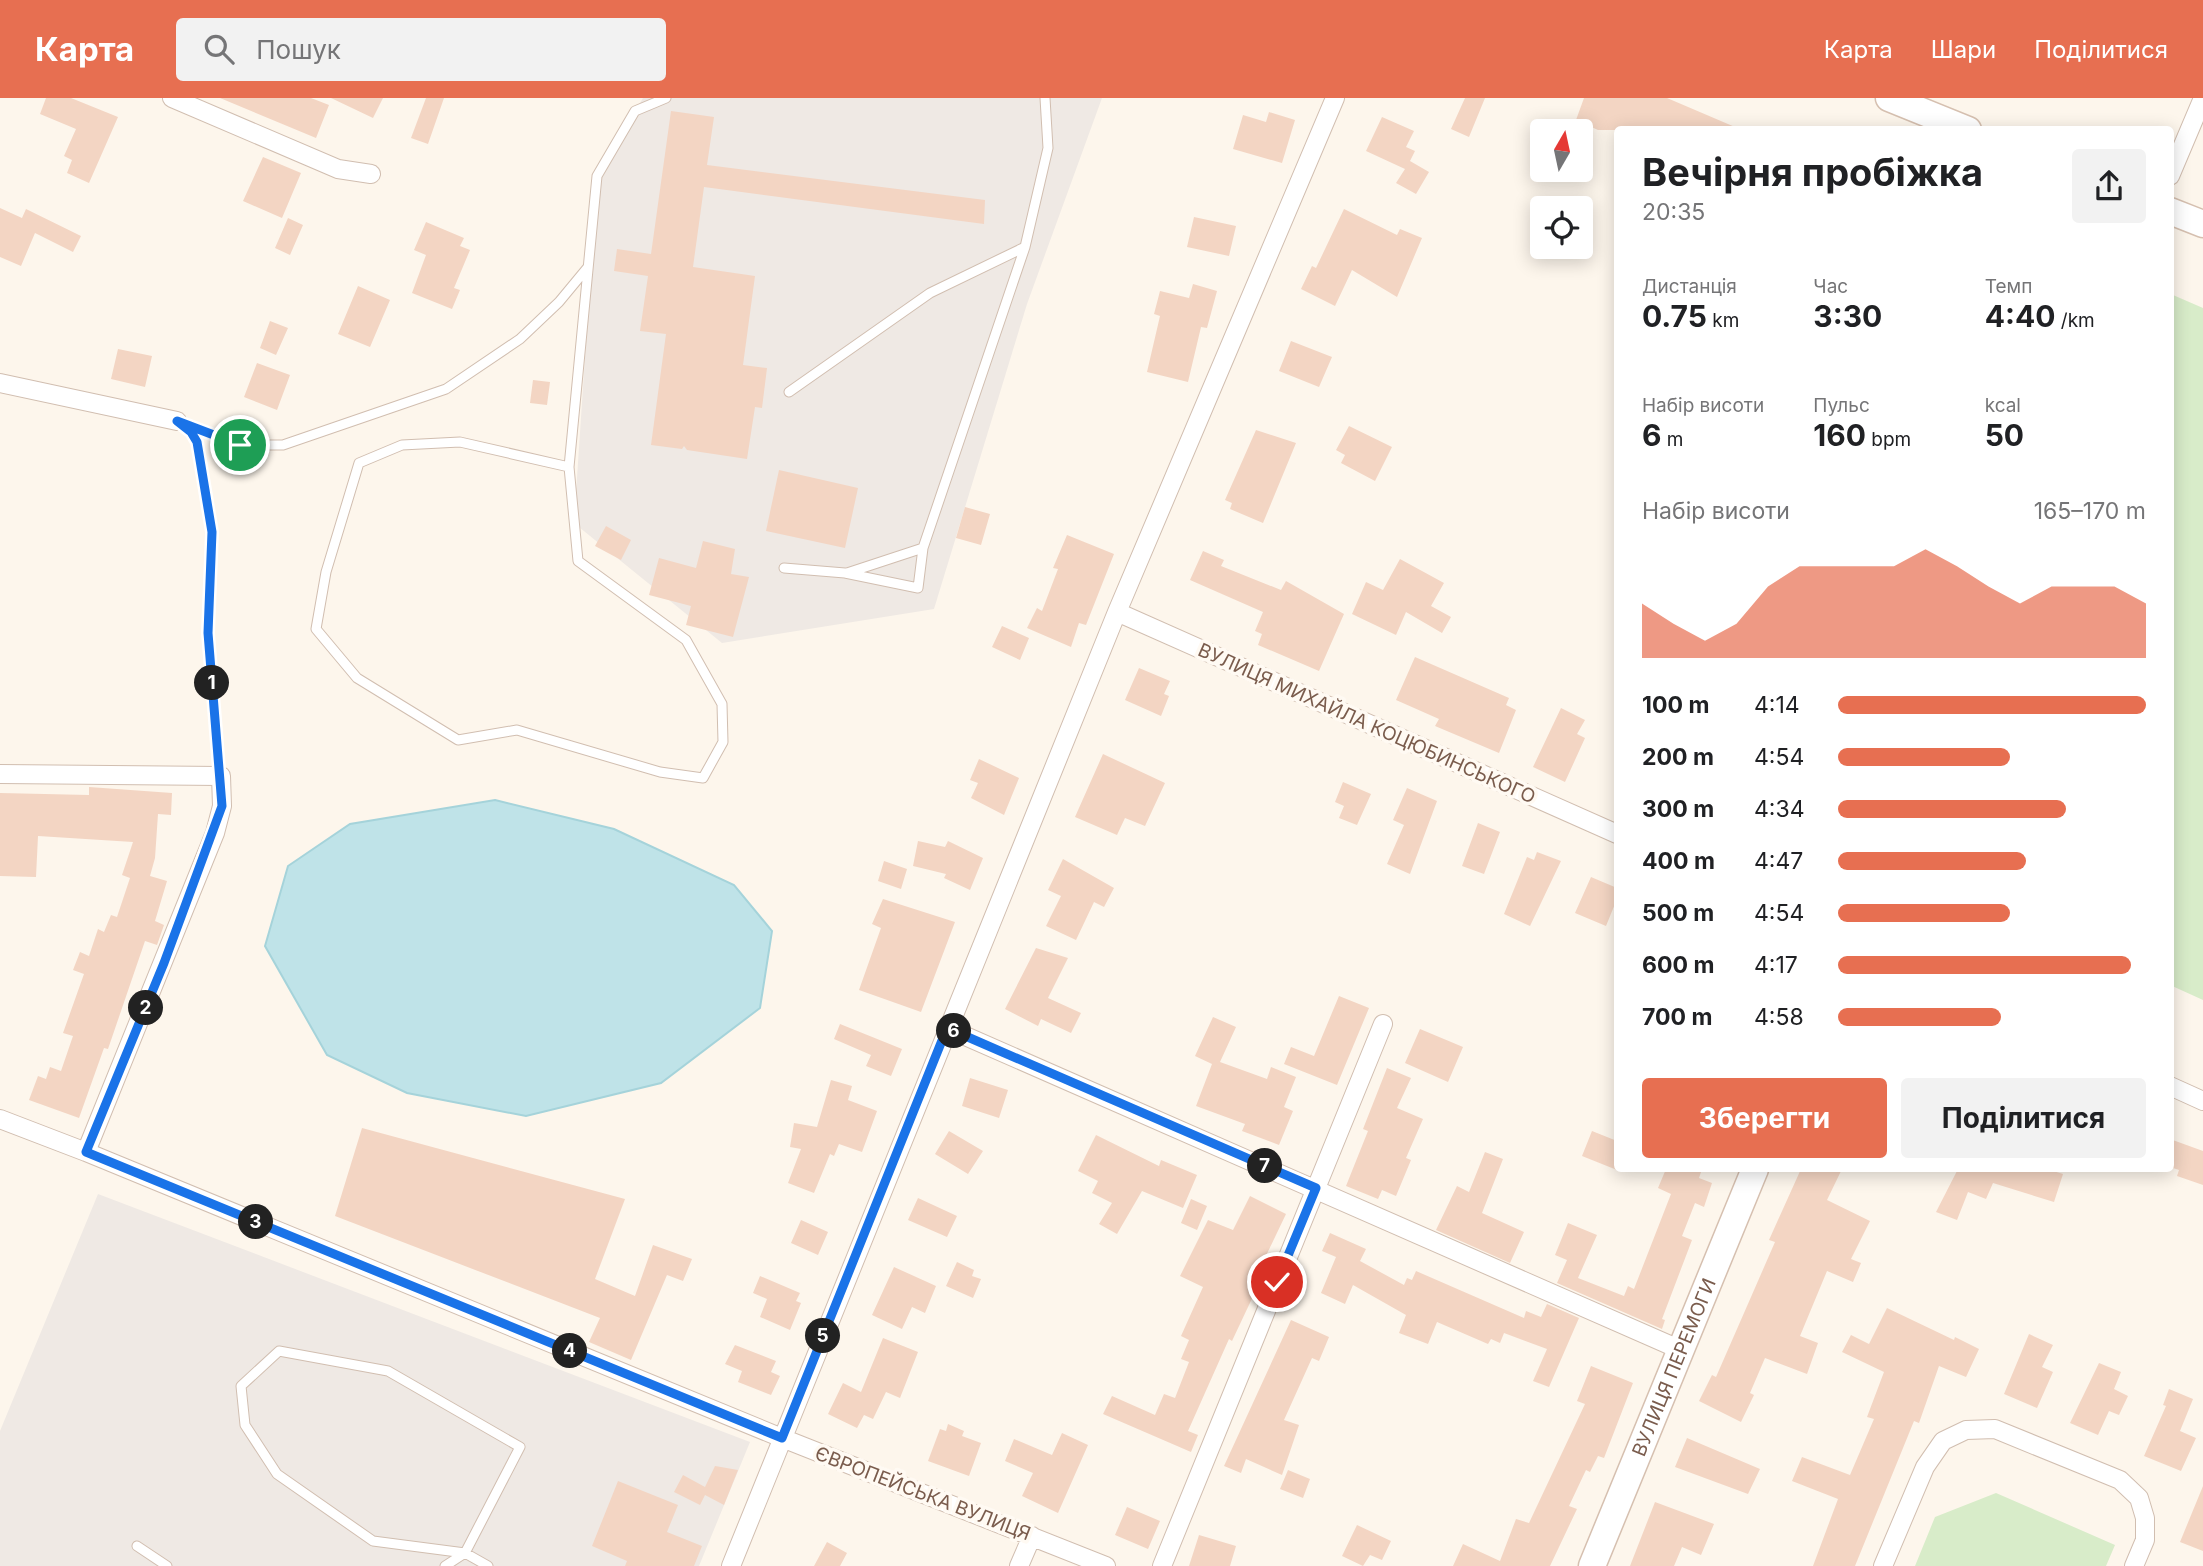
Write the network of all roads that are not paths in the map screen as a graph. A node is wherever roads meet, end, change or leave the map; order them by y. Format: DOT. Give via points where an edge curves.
graph roads {
  1 [pos="172,98"];
  2 [pos="666,98"];
  3 [pos="1045,98"];
  4 [pos="1335,98"];
  5 [pos="1889,98"];
  6 [pos="2203,98"];
  7 [pos="1958,126"];
  8 [pos="2174,167"];
  9 [pos="371,174"];
  10 [pos="2174,213"];
  11 [pos="2203,224"];
  12 [pos="1025,247"];
  13 [pos="588,267"];
  14 [pos="0,383"];
  15 [pos="789,392"];
  16 [pos="177,421"];
  17 [pos="569,467"];
  18 [pos="923,548"];
  19 [pos="784,568"];
  20 [pos="845,573"];
  21 [pos="1116,612"];
  22 [pos="0,774"];
  23 [pos="1614,833"];
  24 [pos="1384,1024"];
  25 [pos="947,1028"];
  26 [pos="2174,1088"];
  27 [pos="2203,1101"];
  28 [pos="0,1119"];
  29 [pos="86,1152"];
  30 [pos="1754,1172"];
  31 [pos="1316,1188"];
  32 [pos="1681,1350"];
  33 [pos="782,1438"];
  34 [pos="1032,1536"];
  35 [pos="137,1546"];
  36 [pos="465,1553"];
  37 [pos="167,1566"];
  38 [pos="445,1566"];
  39 [pos="488,1566"];
  40 [pos="731,1566"];
  41 [pos="1019,1566"];
  42 [pos="1106,1566"];
  43 [pos="1162,1566"];
  44 [pos="1592,1566"];
  45 [pos="1883,1566"];
  46 [pos="2134,1566"];
  1 -- 9 [label="street" via="338,169"];
  2 -- 13 [label="lane" via="635,111 597,176"];
  3 -- 12 [label="lane" via="1048,148"];
  4 -- 21 [label="street"];
  5 -- 7 [label="street"];
  6 -- 8 [label="street"];
  10 -- 11 [label="street"];
  12 -- 15 [label="lane" via="930,293"];
  12 -- 18 [label="lane"];
  13 -- 16 [label="lane" via="520,339 446,389 283,444 240,445"];
  13 -- 17 [label="lane"];
  14 -- 16 [label="street"];
  17 -- 17 [label="lane" via="578,561 686,640 722,704 723,742 703,778 660,772 516,730 458,740 357,678 316,629 326,572 359,463 402,445 460,442"];
  18 -- 20 [label="lane"];
  18 -- 20 [label="lane" via="918,588"];
  19 -- 20 [label="lane"];
  21 -- 23 [label="street, ВУЛИЦЯ МИХАЙЛА КОЦЮБИНСЬКОГО"];
  21 -- 25 [label="street"];
  22 -- 29 [label="street" via="221,776 222,806 215,833"];
  24 -- 31 [label="street"];
  25 -- 31 [label="street"];
  25 -- 33 [label="street"];
  26 -- 27 [label="street"];
  28 -- 29 [label="street, ЄВРОПЕЙСЬКА ВУЛИЦЯ"];
  29 -- 33 [label="street, ЄВРОПЕЙСЬКА ВУЛИЦЯ"];
  30 -- 32 [label="street, ВУЛИЦЯ ПЕРЕМОГИ"];
  31 -- 32 [label="street"];
  31 -- 43 [label="street"];
  32 -- 44 [label="street, ВУЛИЦЯ ПЕРЕМОГИ"];
  33 -- 34 [label="street, ЄВРОПЕЙСЬКА ВУЛИЦЯ"];
  33 -- 40 [label="street"];
  34 -- 41 [label="street"];
  34 -- 42 [label="street, ЄВРОПЕЙСЬКА ВУЛИЦЯ"];
  35 -- 37 [label="lane"];
  36 -- 36 [label="lane" via="520,1447 388,1371 279,1350 241,1386 245,1425 277,1474 373,1541"];
  36 -- 38 [label="lane"];
  36 -- 39 [label="lane"];
  45 -- 46 [label="street" via="1925,1467 1943,1441 1966,1430 1994,1429 2120,1480 2140,1499 2145,1540"];
}
